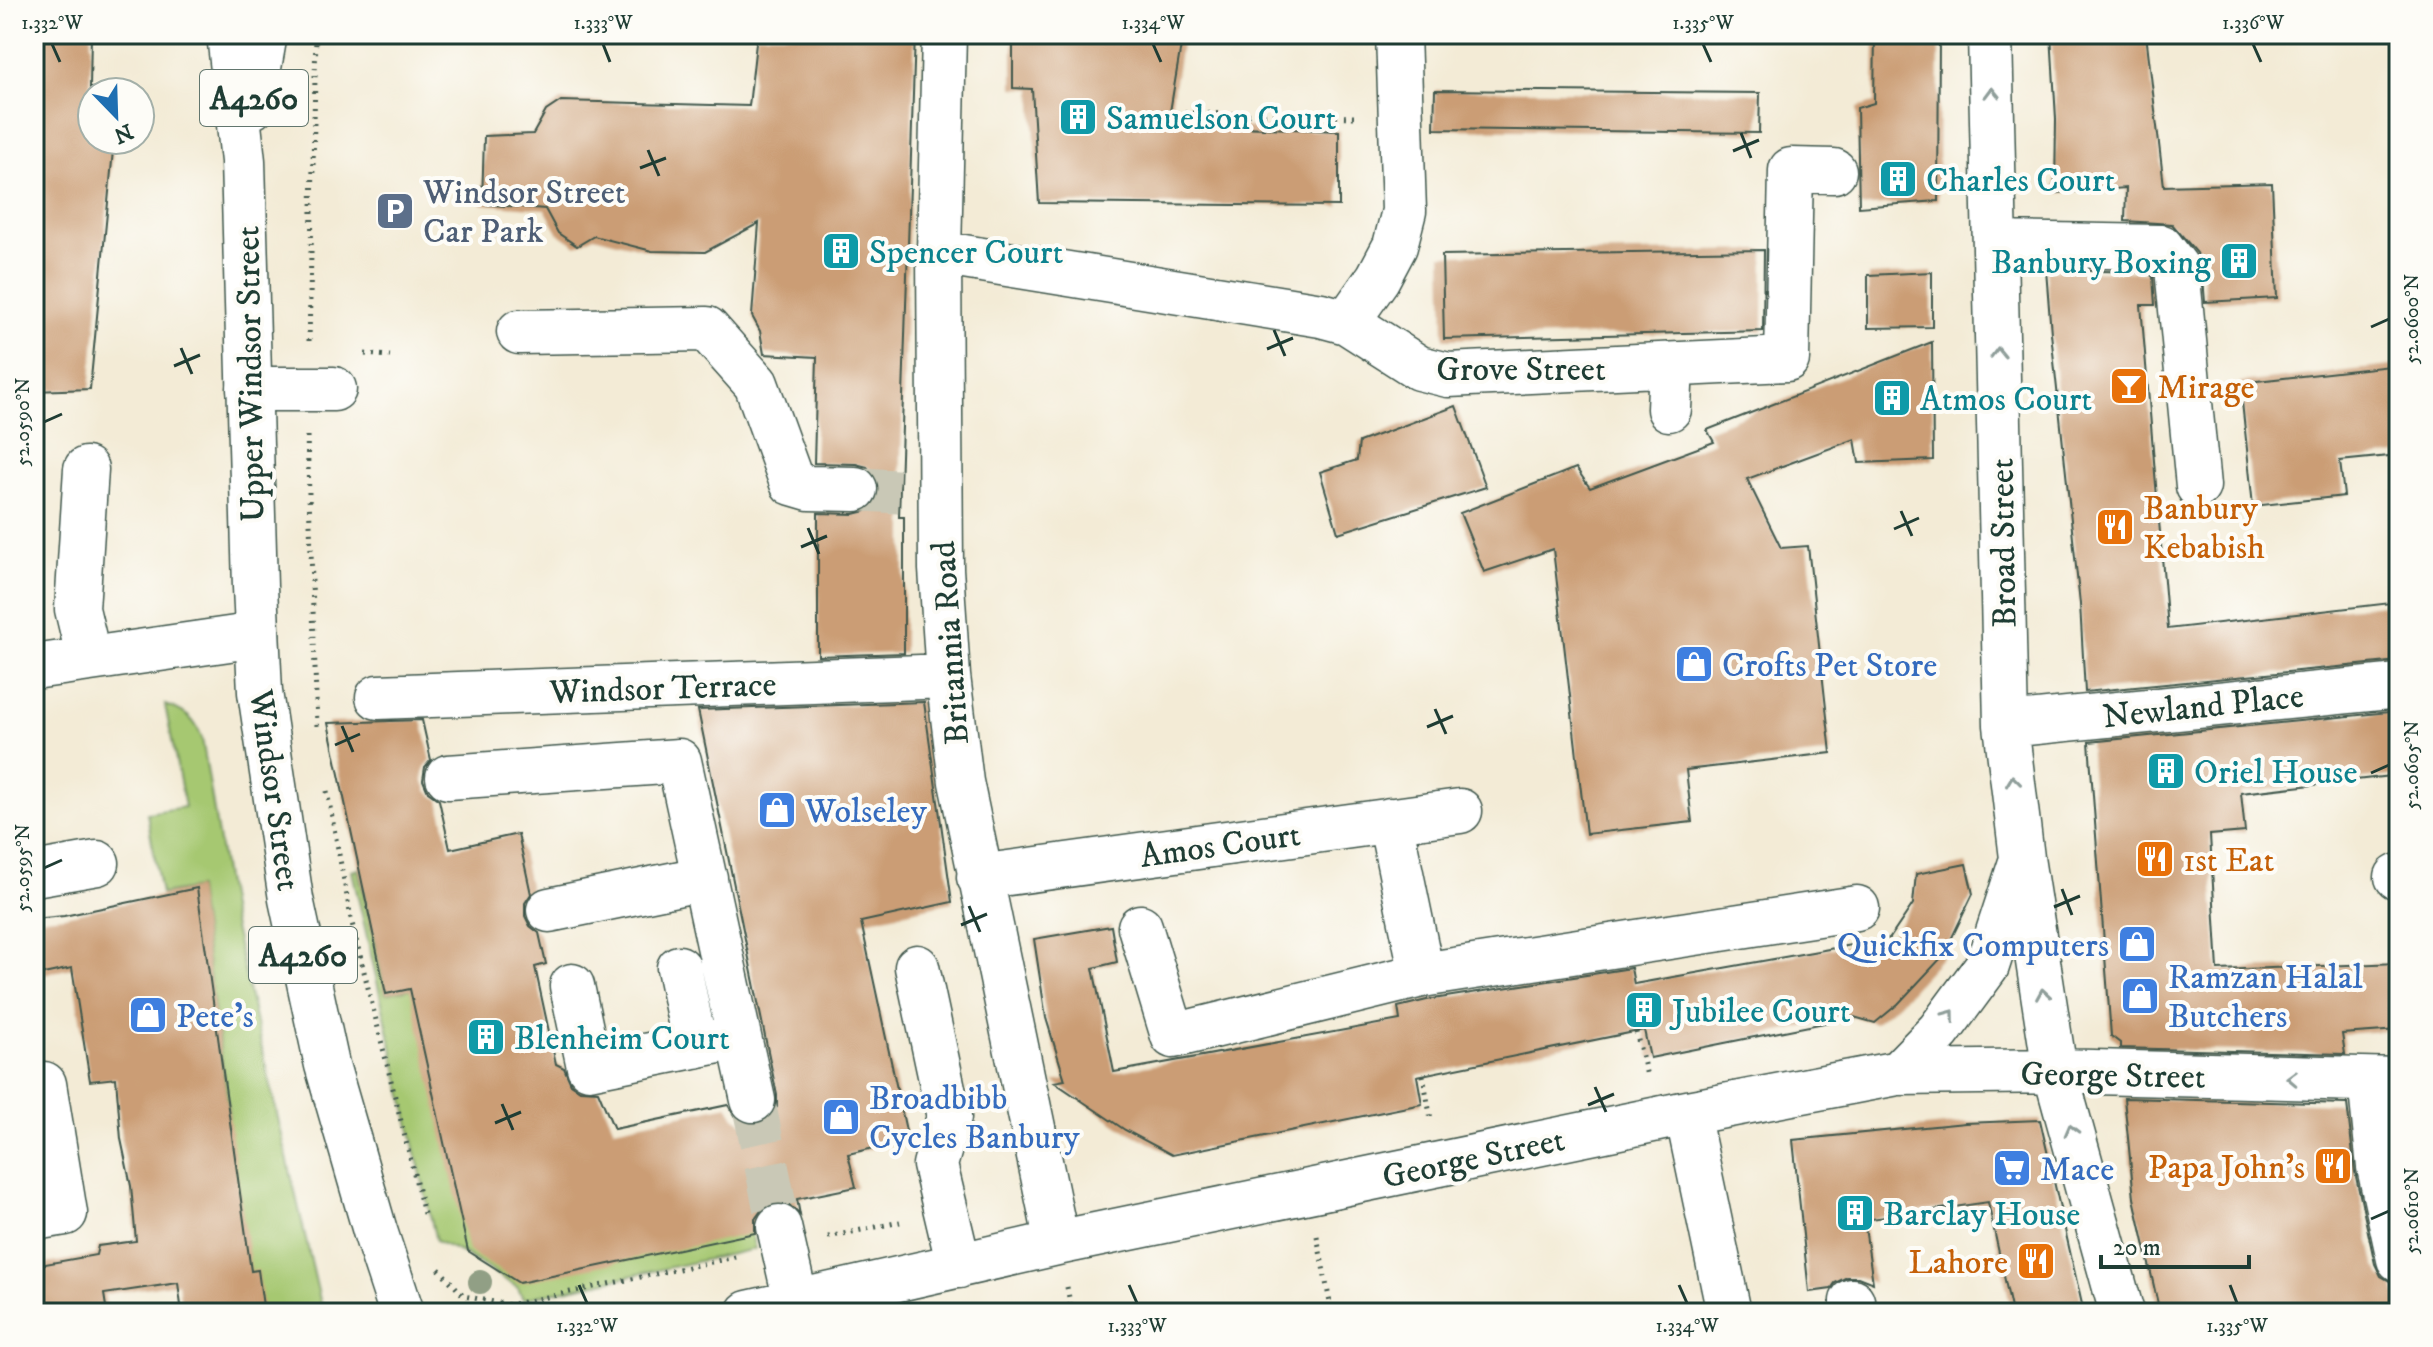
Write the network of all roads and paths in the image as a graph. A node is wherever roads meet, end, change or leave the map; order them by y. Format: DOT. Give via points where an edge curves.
graph roads {
  1 [pos="229,34"];
  2 [pos="265,34"];
  3 [pos="316,34"];
  4 [pos="944,34"];
  5 [pos="1398,34"];
  6 [pos="1990,34"];
  7 [pos="1112,111"];
  8 [pos="1401,117"];
  9 [pos="243,161"];
  10 [pos="1834,171"];
  11 [pos="1995,244"];
  12 [pos="939,253"];
  13 [pos="1347,322"];
  14 [pos="519,332"];
  15 [pos="1671,365"];
  16 [pos="249,389"];
  17 [pos="321,389"];
  18 [pos="1669,409"];
  19 [pos="86,469"];
  20 [pos="2198,486"];
  21 [pos="855,489"];
  22 [pos="255,587"];
  23 [pos="257,635"];
  24 [pos="89,659"];
  25 [pos="34,667"];
  26 [pos="948,676"];
  27 [pos="2399,686"];
  28 [pos="378,697"];
  29 [pos="2006,725"];
  30 [pos="448,777"];
  31 [pos="1460,811"];
  32 [pos="1390,820"];
  33 [pos="2022,858"];
  34 [pos="97,863"];
  35 [pos="34,874"];
  36 [pos="979,877"];
  37 [pos="705,878"];
  38 [pos="1857,908"];
  39 [pos="549,910"];
  40 [pos="1140,927"];
  41 [pos="917,967"];
  42 [pos="679,968"];
  43 [pos="1422,975"];
  44 [pos="572,986"];
  45 [pos="739,1037"];
  46 [pos="695,1046"];
  47 [pos="2055,1071"];
  48 [pos="1898,1073"];
  49 [pos="2384,1080"];
  50 [pos="44,1084"];
  51 [pos="753,1100"];
  52 [pos="1687,1113"];
  53 [pos="1308,1191"];
  54 [pos="34,1218"];
  55 [pos="779,1227"];
  56 [pos="1057,1243"];
  57 [pos="2399,1259"];
  58 [pos="959,1266"];
  59 [pos="770,1309"];
  60 [pos="402,1313"];
  61 [pos="1332,1313"];
  62 [pos="1729,1313"];
  63 [pos="2122,1313"];
  1 -- 9 [label="street, Upper Windsor Street / A4260"];
  2 -- 9 [label="street, Upper Windsor Street / A4260"];
  3 -- 17 [label="path"];
  4 -- 12 [label="street, Britannia Road"];
  5 -- 8 [label="street"];
  11 -- 6 [label="street, Broad Street, one-way"];
  7 -- 8 [label="path"];
  8 -- 13 [label="street" via="1404,211 1395,246"];
  9 -- 16 [label="street, Upper Windsor Street / A4260"];
  10 -- 15 [label="street, Grove Street" via="1791,170 1787,359"];
  11 -- 20 [label="street" via="2161,247 2177,268"];
  29 -- 11 [label="street, Broad Street, one-way"];
  12 -- 13 [label="street, Grove Street"];
  12 -- 26 [label="street, Britannia Road" via="923,493 941,569"];
  13 -- 15 [label="street, Grove Street" via="1419,368 1448,375"];
  14 -- 21 [label="street" via="707,329 756,384 792,483"];
  15 -- 18 [label="street"];
  16 -- 17 [label="street"];
  16 -- 22 [label="street, Upper Windsor Street / A4260"];
  19 -- 24 [label="street" via="77,609"];
  22 -- 23 [label="street, Windsor Street / A4260"];
  23 -- 24 [label="street"];
  23 -- 60 [label="street, Windsor Street / A4260" via="260,692 291,899 327,1065"];
  24 -- 25 [label="street"];
  26 -- 28 [label="street, Windsor Terrace"];
  26 -- 36 [label="street, Britannia Road"];
  27 -- 29 [label="street, Newland Place"];
  33 -- 29 [label="street, Broad Street, one-way"];
  30 -- 37 [label="street" via="679,761"];
  31 -- 32 [label="street, Amos Court"];
  32 -- 36 [label="street, Amos Court"];
  32 -- 43 [label="street"];
  47 -- 33 [label="street, Broad Street, one-way"];
  48 -- 33 [label="street, Broad Street, one-way" via="1939,1031 1987,966"];
  34 -- 35 [label="street"];
  36 -- 56 [label="street, Britannia Road"];
  37 -- 39 [label="street"];
  37 -- 45 [label="street"];
  38 -- 43 [label="street"];
  40 -- 43 [label="street" via="1173,1036"];
  41 -- 58 [label="street" via="949,1117 935,1165"];
  42 -- 46 [label="street"];
  44 -- 46 [label="street" via="589,1067"];
  45 -- 46 [label="street"];
  45 -- 51 [label="street"];
  47 -- 48 [label="street, George Street"];
  49 -- 47 [label="street, George Street, one-way"];
  63 -- 47 [label="street, Broad Street, one-way"];
  48 -- 52 [label="street, George Street"];
  49 -- 57 [label="street" via="2379,1167"];
  50 -- 54 [label="street" via="65,1213"];
  52 -- 53 [label="street, George Street"];
  52 -- 62 [label="street"];
  53 -- 56 [label="street, George Street"];
  53 -- 61 [label="path"];
  55 -- 59 [label="street"];
  56 -- 58 [label="street, George Street"];
  58 -- 59 [label="street, George Street"];
}
